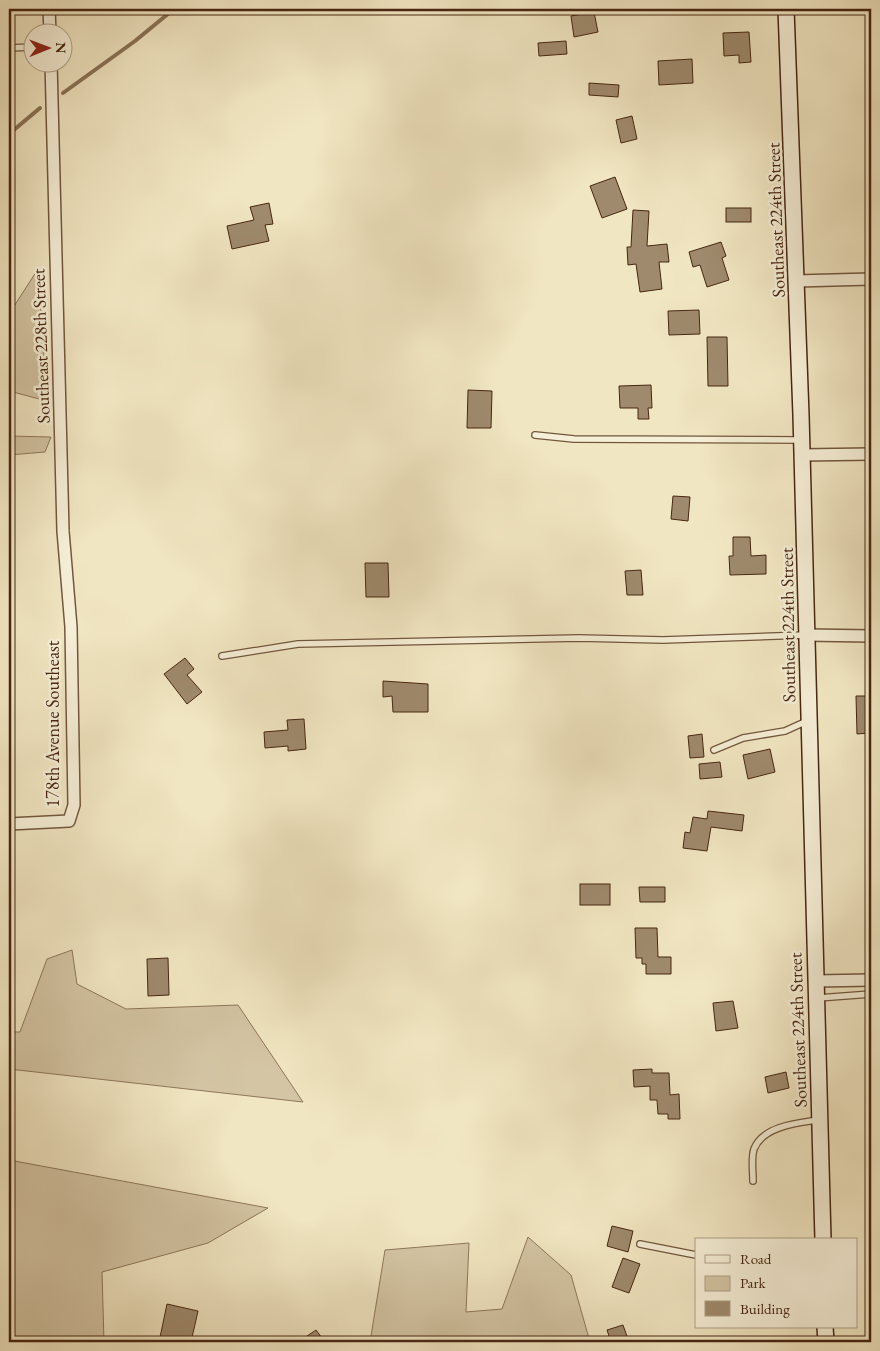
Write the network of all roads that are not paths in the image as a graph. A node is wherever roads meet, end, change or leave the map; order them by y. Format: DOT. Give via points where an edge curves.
graph roads {
  1 [pos="49,9"];
  2 [pos="786,9"];
  3 [pos="50,22"];
  4 [pos="22,47"];
  5 [pos="9,48"];
  6 [pos="51,72"];
  7 [pos="871,279"];
  8 [pos="796,281"];
  9 [pos="535,435"];
  10 [pos="801,440"];
  11 [pos="871,454"];
  12 [pos="802,455"];
  13 [pos="71,627"];
  14 [pos="807,635"];
  15 [pos="871,636"];
  16 [pos="222,656"];
  17 [pos="809,720"];
  18 [pos="714,750"];
  19 [pos="9,824"];
  20 [pos="871,980"];
  21 [pos="816,981"];
  22 [pos="871,994"];
  23 [pos="816,998"];
  24 [pos="820,1120"];
  25 [pos="753,1181"];
  26 [pos="823,1238"];
  27 [pos="640,1244"];
  28 [pos="695,1255"];
  29 [pos="825,1328"];
  30 [pos="826,1342"];
  1 -- 3 [label="street"];
  2 -- 8 [label="street, Southeast 224th Street"];
  4 -- 5 [label="lane"];
  6 -- 13 [label="street, Southeast 228th Street" via="64,531"];
  7 -- 8 [label="street"];
  8 -- 10 [label="street, Southeast 224th Street"];
  9 -- 10 [label="lane" via="574,439"];
  10 -- 12 [label="street, Southeast 224th Street"];
  11 -- 12 [label="street"];
  12 -- 14 [label="street, Southeast 224th Street"];
  13 -- 19 [label="street, 178th Avenue Southeast" via="74,805 69,821"];
  14 -- 15 [label="street"];
  14 -- 16 [label="lane" via="298,644"];
  14 -- 17 [label="street, Southeast 224th Street"];
  17 -- 18 [label="lane" via="784,731 744,738"];
  17 -- 21 [label="street, Southeast 224th Street"];
  20 -- 21 [label="street"];
  21 -- 23 [label="street, Southeast 224th Street"];
  22 -- 23 [label="lane"];
  23 -- 24 [label="street, Southeast 224th Street"];
  24 -- 25 [label="lane" via="791,1124 762,1137 754,1148"];
  24 -- 26 [label="street, Southeast 224th Street"];
  27 -- 28 [label="lane"];
  29 -- 30 [label="street"];
}
